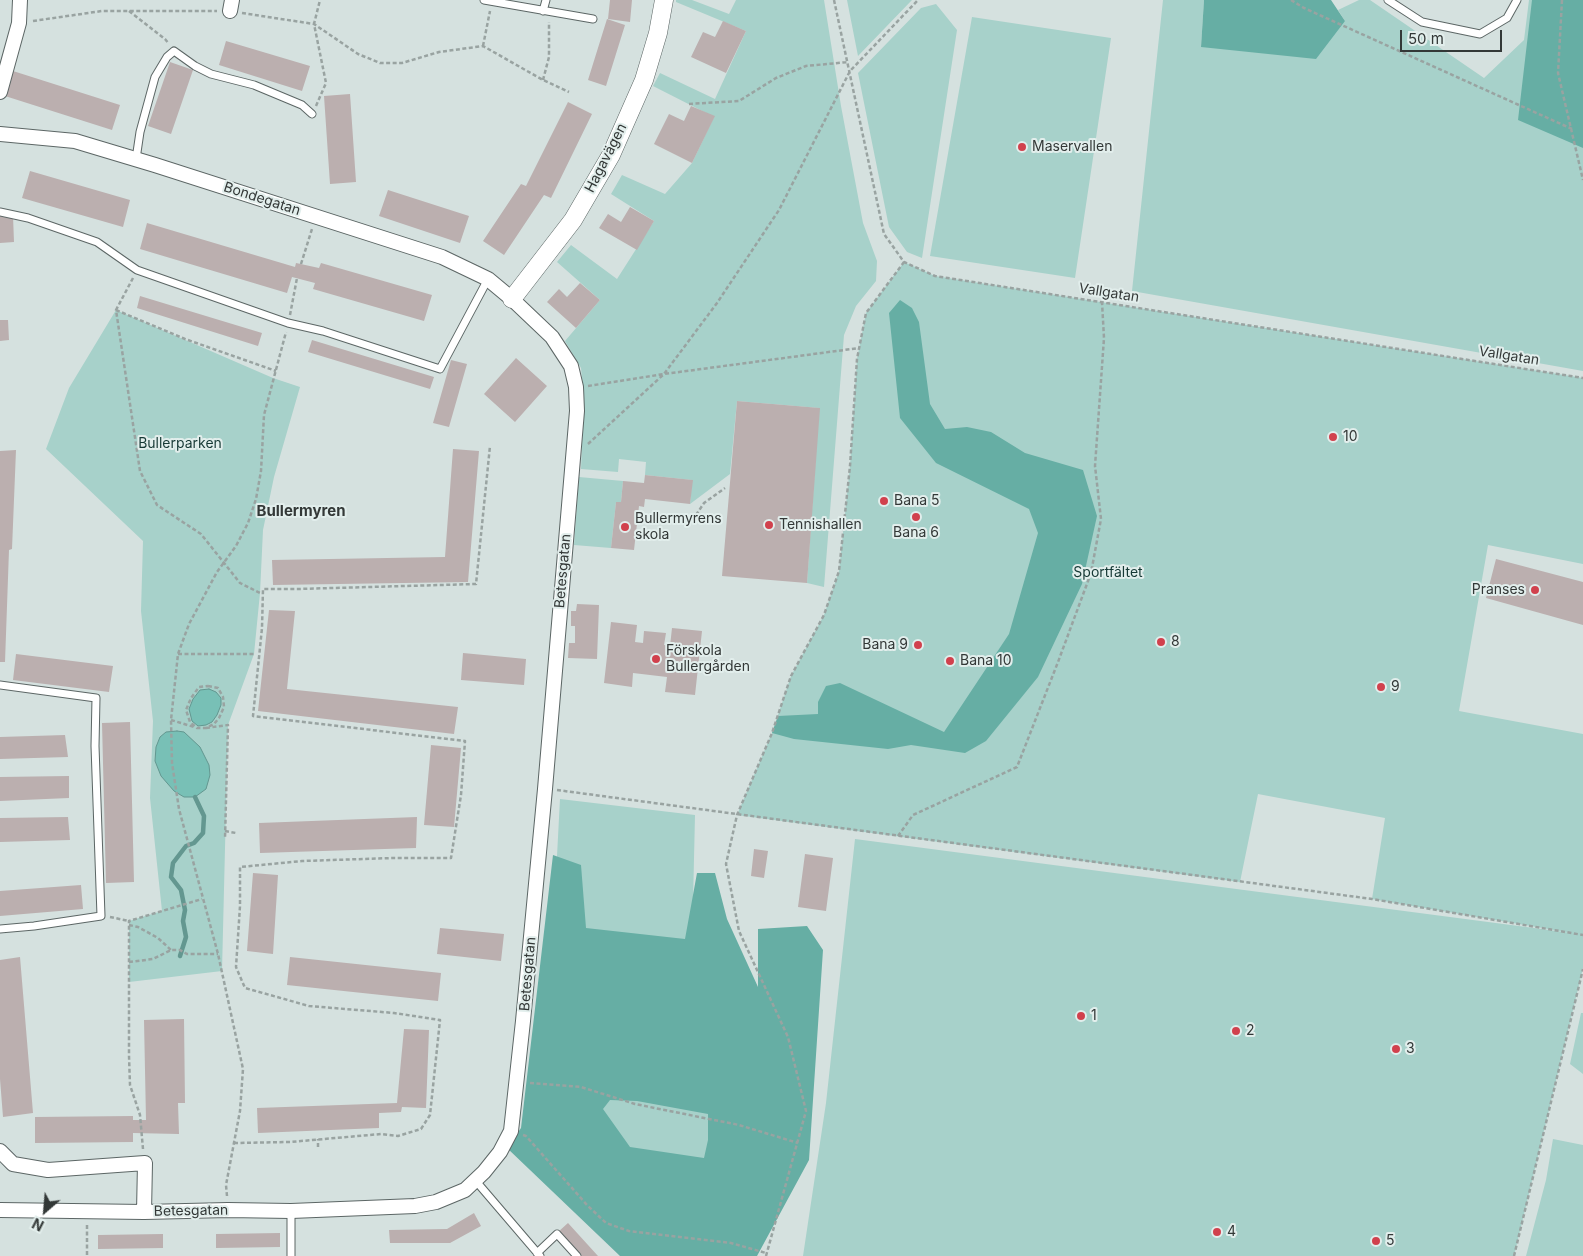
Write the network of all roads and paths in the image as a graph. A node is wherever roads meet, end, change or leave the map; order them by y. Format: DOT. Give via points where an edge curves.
graph roads {
  1 [pos="20,0"];
  2 [pos="320,0"];
  3 [pos="546,0"];
  4 [pos="664,0"];
  5 [pos="834,0"];
  6 [pos="918,0"];
  7 [pos="1291,0"];
  8 [pos="1388,0"];
  9 [pos="1518,0"];
  10 [pos="1562,0"];
  11 [pos="488,1"];
  12 [pos="231,5"];
  13 [pos="128,11"];
  14 [pos="546,11"];
  15 [pos="593,18"];
  16 [pos="19,23"];
  17 [pos="314,24"];
  18 [pos="483,46"];
  19 [pos="174,51"];
  20 [pos="848,62"];
  21 [pos="850,71"];
  22 [pos="543,80"];
  23 [pos="0,92"];
  24 [pos="569,92"];
  25 [pos="689,104"];
  26 [pos="312,114"];
  27 [pos="1572,129"];
  28 [pos="0,134"];
  29 [pos="136,159"];
  30 [pos="1583,180"];
  31 [pos="0,212"];
  32 [pos="316,217"];
  33 [pos="904,262"];
  34 [pos="300,264"];
  35 [pos="137,270"];
  36 [pos="297,278"];
  37 [pos="488,279"];
  38 [pos="512,298"];
  39 [pos="1102,302"];
  40 [pos="116,310"];
  41 [pos="288,323"];
  42 [pos="859,348"];
  43 [pos="276,371"];
  44 [pos="664,374"];
  45 [pos="1583,378"];
  46 [pos="576,387"];
  47 [pos="490,446"];
  48 [pos="573,457"];
  49 [pos="726,488"];
  50 [pos="696,515"];
  51 [pos="223,564"];
  52 [pos="260,593"];
  53 [pos="178,654"];
  54 [pos="254,654"];
  55 [pos="0,685"];
  56 [pos="171,720"];
  57 [pos="197,728"];
  58 [pos="206,728"];
  59 [pos="545,789"];
  60 [pos="738,815"];
  61 [pos="225,831"];
  62 [pos="236,833"];
  63 [pos="898,836"];
  64 [pos="226,838"];
  65 [pos="202,899"];
  66 [pos="101,916"];
  67 [pos="129,923"];
  68 [pos="0,929"];
  69 [pos="1583,935"];
  70 [pos="171,950"];
  71 [pos="218,954"];
  72 [pos="128,962"];
  73 [pos="1583,969"];
  74 [pos="516,1083"];
  75 [pos="511,1131"];
  76 [pos="318,1139"];
  77 [pos="234,1143"];
  78 [pos="798,1143"];
  79 [pos="318,1147"];
  80 [pos="0,1151"];
  81 [pos="144,1163"];
  82 [pos="475,1180"];
  83 [pos="0,1210"];
  84 [pos="228,1210"];
  85 [pos="291,1211"];
  86 [pos="87,1212"];
  87 [pos="144,1212"];
  88 [pos="538,1254"];
  89 [pos="766,1255"];
  90 [pos="88,1256"];
  91 [pos="291,1256"];
  92 [pos="577,1256"];
  93 [pos="1514,1256"];
  1 -- 16 [label="street"];
  2 -- 17 [label="path"];
  3 -- 14 [label="lane"];
  4 -- 38 [label="street, Hagavägen" via="644,80 611,155 573,220"];
  5 -- 20 [label="path"];
  6 -- 21 [label="path"];
  7 -- 27 [label="path"];
  8 -- 9 [label="lane" via="1422,22 1480,34 1507,18"];
  10 -- 27 [label="path" via="1558,73"];
  11 -- 14 [label="lane"];
  11 -- 18 [label="path"];
  12 -- 13 [label="path"];
  12 -- 17 [label="path"];
  13 -- 16 [label="path" via="102,11"];
  13 -- 19 [label="path" via="165,39"];
  14 -- 15 [label="lane"];
  14 -- 22 [label="path" via="549,57"];
  16 -- 23 [label="street"];
  17 -- 18 [label="path" via="358,54 380,63 402,63 439,52"];
  17 -- 26 [label="path" via="326,83"];
  18 -- 22 [label="path"];
  19 -- 26 [label="lane" via="211,74 254,85 302,105"];
  19 -- 29 [label="lane" via="155,78"];
  20 -- 21 [label="path"];
  20 -- 25 [label="path" via="806,66 776,78 739,101"];
  21 -- 33 [label="path" via="884,234"];
  21 -- 44 [label="path" via="780,210"];
  22 -- 24 [label="path"];
  27 -- 30 [label="path"];
  28 -- 29 [label="street, Bondegatan" via="75,141"];
  29 -- 32 [label="street, Bondegatan"];
  31 -- 35 [label="lane" via="28,218 97,242"];
  32 -- 34 [label="path"];
  32 -- 37 [label="street, Bondegatan" via="442,257"];
  33 -- 39 [label="path, Vallgatan" via="935,276"];
  33 -- 42 [label="path" via="866,313"];
  35 -- 40 [label="path"];
  35 -- 41 [label="lane"];
  36 -- 41 [label="path"];
  37 -- 38 [label="street, Bondegatan"];
  37 -- 41 [label="lane" via="440,368 324,331"];
  38 -- 46 [label="street, Betesgatan" via="552,337 571,366"];
  39 -- 45 [label="path, Vallgatan"];
  39 -- 63 [label="path" via="1104,338 1095,466 1101,520 1091,574 1058,662 1017,767 913,815"];
  40 -- 43 [label="path" via="185,339"];
  40 -- 51 [label="path" via="140,471 156,504 201,534"];
  41 -- 43 [label="path"];
  42 -- 44 [label="path"];
  42 -- 60 [label="path" via="839,571 824,615 791,676 772,733"];
  43 -- 51 [label="path" via="264,415 256,499 236,546"];
  44 -- 46 [label="path"];
  44 -- 48 [label="path"];
  46 -- 48 [label="street, Betesgatan"];
  47 -- 76 [label="path" via="476,584 264,589 253,716 465,741 451,858 302,861 240,867 236,968 245,988 309,1006 440,1020 430,1115 421,1129 398,1136 381,1134"];
  48 -- 59 [label="street, Betesgatan" via="552,762"];
  49 -- 50 [label="path" via="704,503"];
  51 -- 52 [label="path" via="240,583"];
  51 -- 53 [label="path" via="199,603"];
  53 -- 54 [label="path"];
  53 -- 56 [label="path"];
  55 -- 66 [label="lane" via="96,698 94,746"];
  56 -- 57 [label="path"];
  56 -- 65 [label="path" via="172,763 178,798"];
  57 -- 58 [label="path"];
  57 -- 58 [label="path" via="190,722 186,710 199,687 208,686 218,688 224,697 224,707 214,724"];
  58 -- 61 [label="path" via="228,725"];
  59 -- 60 [label="path"];
  59 -- 74 [label="street, Betesgatan"];
  60 -- 63 [label="path"];
  60 -- 78 [label="path" via="726,864 739,931 788,1037 806,1111"];
  61 -- 62 [label="path"];
  61 -- 64 [label="path"];
  63 -- 69 [label="path" via="1372,899"];
  65 -- 67 [label="path"];
  65 -- 71 [label="path"];
  66 -- 67 [label="path"];
  66 -- 68 [label="lane"];
  67 -- 70 [label="path" via="158,938"];
  67 -- 72 [label="path"];
  70 -- 71 [label="path" via="198,955"];
  70 -- 72 [label="path" via="153,958"];
  71 -- 77 [label="path" via="242,1069 240,1112"];
  72 -- 81 [label="path" via="130,1085 140,1115"];
  73 -- 93 [label="path"];
  74 -- 75 [label="street, Betesgatan"];
  74 -- 78 [label="path" via="581,1087 635,1104 739,1125"];
  75 -- 82 [label="street, Betesgatan" via="500,1152"];
  75 -- 89 [label="path" via="526,1136 606,1223 629,1231 731,1243"];
  76 -- 77 [label="path"];
  76 -- 79 [label="path"];
  77 -- 84 [label="path" via="226,1185"];
  78 -- 89 [label="path"];
  80 -- 81 [label="street" via="13,1164 48,1170"];
  81 -- 87 [label="street"];
  82 -- 85 [label="street, Betesgatan" via="465,1190 436,1202 415,1206"];
  82 -- 88 [label="lane"];
  83 -- 86 [label="street, Betesgatan"];
  84 -- 85 [label="street, Betesgatan"];
  84 -- 87 [label="street, Betesgatan"];
  85 -- 91 [label="lane"];
  86 -- 87 [label="street, Betesgatan"];
  86 -- 90 [label="path"];
  88 -- 92 [label="lane" via="557,1234"];
}
